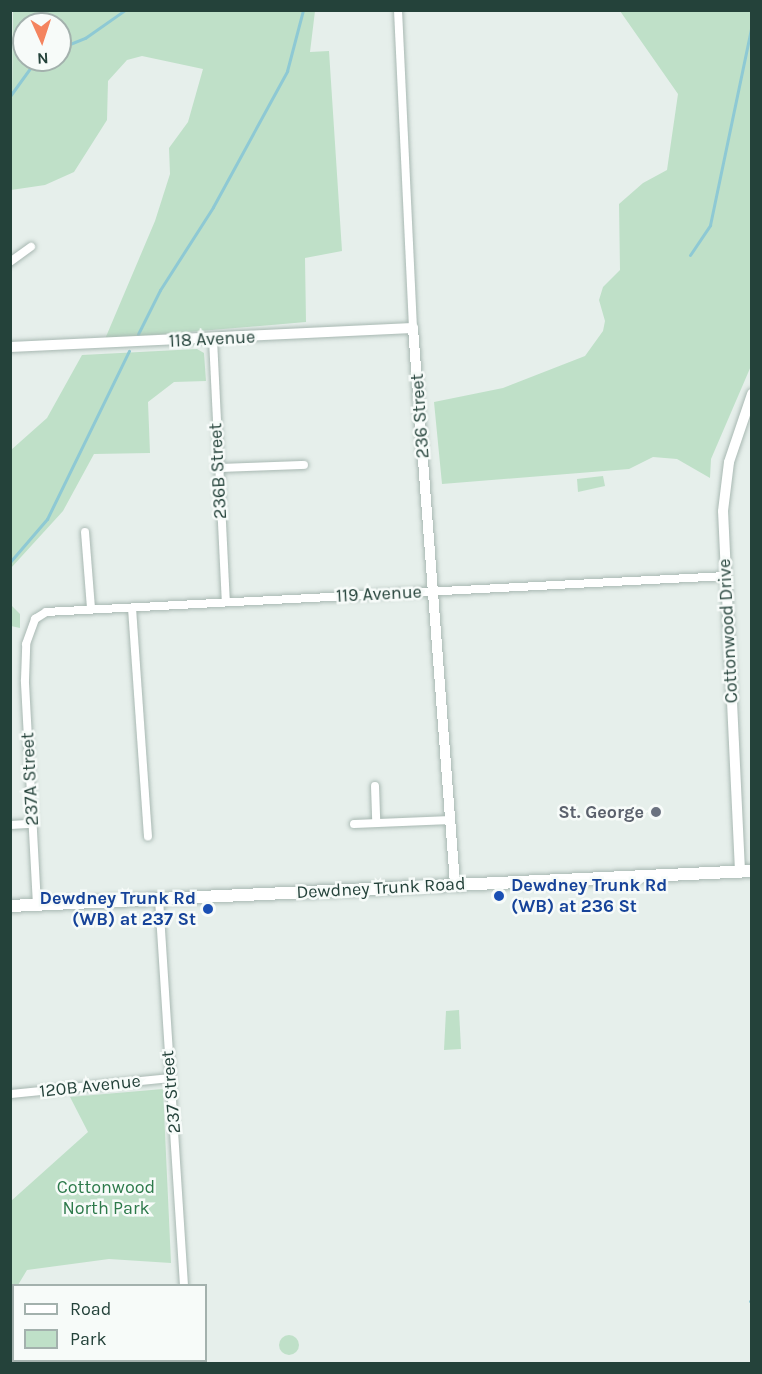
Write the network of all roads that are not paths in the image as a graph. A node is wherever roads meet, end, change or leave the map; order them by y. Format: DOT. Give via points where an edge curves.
graph roads {
  1 [pos="398,10"];
  2 [pos="31,248"];
  3 [pos="10,262"];
  4 [pos="413,328"];
  5 [pos="213,339"];
  6 [pos="10,347"];
  7 [pos="752,394"];
  8 [pos="304,465"];
  9 [pos="217,468"];
  10 [pos="85,532"];
  11 [pos="725,576"];
  12 [pos="434,591"];
  13 [pos="225,602"];
  14 [pos="132,608"];
  15 [pos="91,609"];
  16 [pos="35,619"];
  17 [pos="375,786"];
  18 [pos="451,820"];
  19 [pos="376,823"];
  20 [pos="32,824"];
  21 [pos="354,824"];
  22 [pos="10,825"];
  23 [pos="148,836"];
  24 [pos="746,871"];
  25 [pos="455,884"];
  26 [pos="159,898"];
  27 [pos="37,905"];
  28 [pos="10,906"];
  29 [pos="169,1078"];
  30 [pos="10,1094"];
  31 [pos="184,1284"];
  1 -- 4 [label="street, 236 Street"];
  2 -- 3 [label="street"];
  4 -- 5 [label="street, 118 Avenue"];
  4 -- 12 [label="street, 236 Street"];
  5 -- 6 [label="street, 118 Avenue"];
  5 -- 9 [label="street, 236B Street"];
  7 -- 11 [label="street, Cottonwood Drive" via="726,477"];
  8 -- 9 [label="street"];
  9 -- 13 [label="street, 236B Street"];
  10 -- 15 [label="street"];
  11 -- 12 [label="street, 119 Avenue"];
  11 -- 24 [label="street, Cottonwood Drive"];
  12 -- 13 [label="street, 119 Avenue"];
  12 -- 18 [label="street, 236 Street"];
  13 -- 14 [label="street, 119 Avenue"];
  14 -- 15 [label="street, 119 Avenue"];
  14 -- 23 [label="street"];
  15 -- 16 [label="street, 119 Avenue" via="46,612"];
  16 -- 20 [label="street, 237A Street" via="26,644 25,680"];
  17 -- 19 [label="street"];
  18 -- 19 [label="street"];
  18 -- 25 [label="street, 236 Street"];
  19 -- 21 [label="street"];
  20 -- 22 [label="street"];
  20 -- 27 [label="street, 237A Street"];
  24 -- 25 [label="main road, Dewdney Trunk Road"];
  25 -- 26 [label="main road, Dewdney Trunk Road"];
  26 -- 27 [label="main road, Dewdney Trunk Road"];
  26 -- 29 [label="street, 237 Street"];
  27 -- 28 [label="main road, Dewdney Trunk Road"];
  29 -- 30 [label="street, 120B Avenue"];
  29 -- 31 [label="street, 237 Street"];
}
